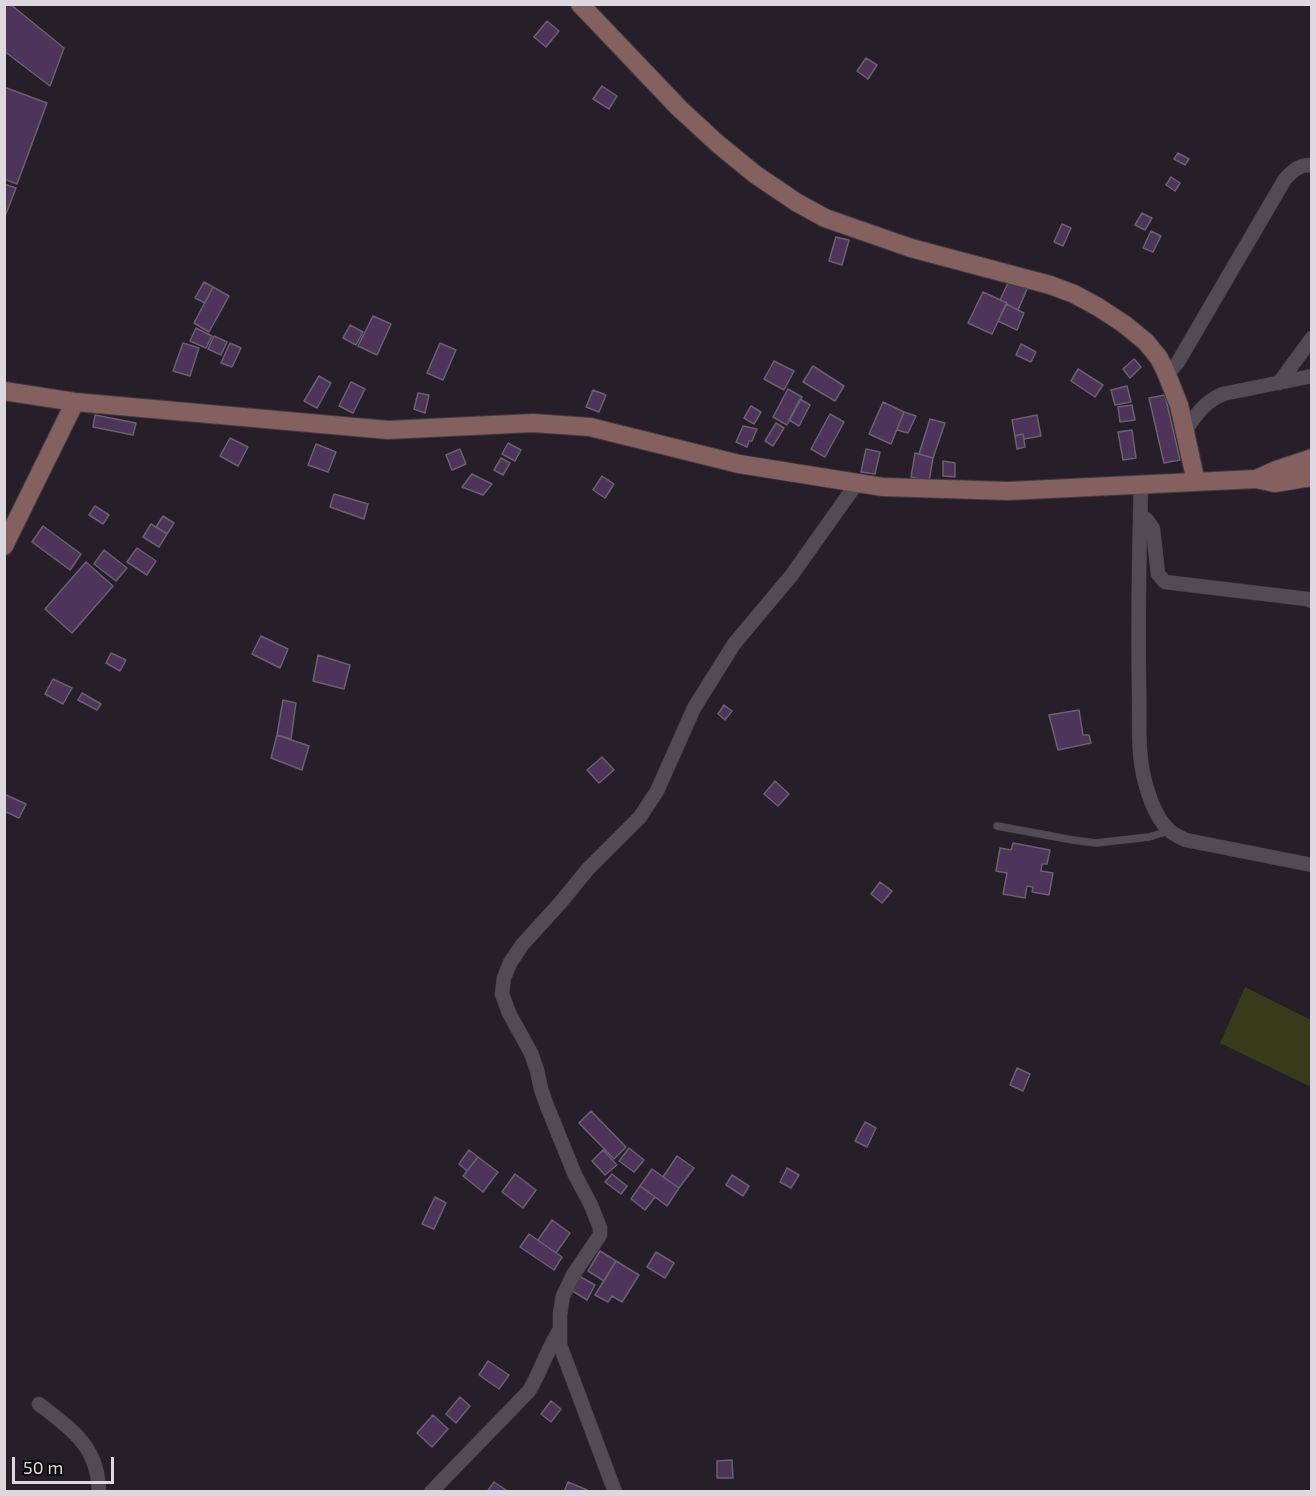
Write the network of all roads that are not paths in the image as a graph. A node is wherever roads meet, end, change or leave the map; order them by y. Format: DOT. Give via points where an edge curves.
graph roads {
  1 [pos="580,4"];
  2 [pos="1311,165"];
  3 [pos="1311,338"];
  4 [pos="1167,375"];
  5 [pos="1311,376"];
  6 [pos="1279,383"];
  7 [pos="4,391"];
  8 [pos="75,402"];
  9 [pos="1185,431"];
  10 [pos="1311,458"];
  11 [pos="1311,477"];
  12 [pos="1256,480"];
  13 [pos="1196,482"];
  14 [pos="857,483"];
  15 [pos="1141,485"];
  16 [pos="1140,515"];
  17 [pos="4,546"];
  18 [pos="1311,601"];
  19 [pos="997,826"];
  20 [pos="1170,831"];
  21 [pos="1311,865"];
  22 [pos="559,1331"];
  23 [pos="39,1404"];
  24 [pos="99,1491"];
  25 [pos="431,1491"];
  26 [pos="615,1491"];
  1 -- 4 [label="street" via="718,144 796,202 825,218 911,248 1074,294 1146,342"];
  2 -- 4 [label="street" via="1297,168 1285,179"];
  3 -- 6 [label="street"];
  4 -- 9 [label="street"];
  5 -- 6 [label="street"];
  6 -- 9 [label="street" via="1215,398"];
  7 -- 8 [label="street"];
  8 -- 14 [label="street" via="388,430 533,423 590,427 739,464"];
  8 -- 17 [label="street"];
  9 -- 13 [label="street"];
  10 -- 12 [label="street"];
  11 -- 12 [label="street" via="1275,483"];
  12 -- 13 [label="street"];
  13 -- 15 [label="street"];
  14 -- 15 [label="street" via="1008,491"];
  14 -- 22 [label="street" via="791,576 734,644 694,708 657,790 640,817 588,868 522,945 504,978 502,994 509,1013 531,1053 552,1121 600,1228 600,1235 563,1296"];
  15 -- 16 [label="street"];
  16 -- 18 [label="street" via="1153,529 1158,574 1165,582"];
  16 -- 20 [label="street" via="1140,752 1149,795"];
  19 -- 20 [label="lane" via="1096,843"];
  20 -- 21 [label="street" via="1186,840"];
  22 -- 25 [label="street" via="530,1390"];
  22 -- 26 [label="street" via="560,1345"];
  23 -- 24 [label="street" via="84,1444 98,1471"];
}
